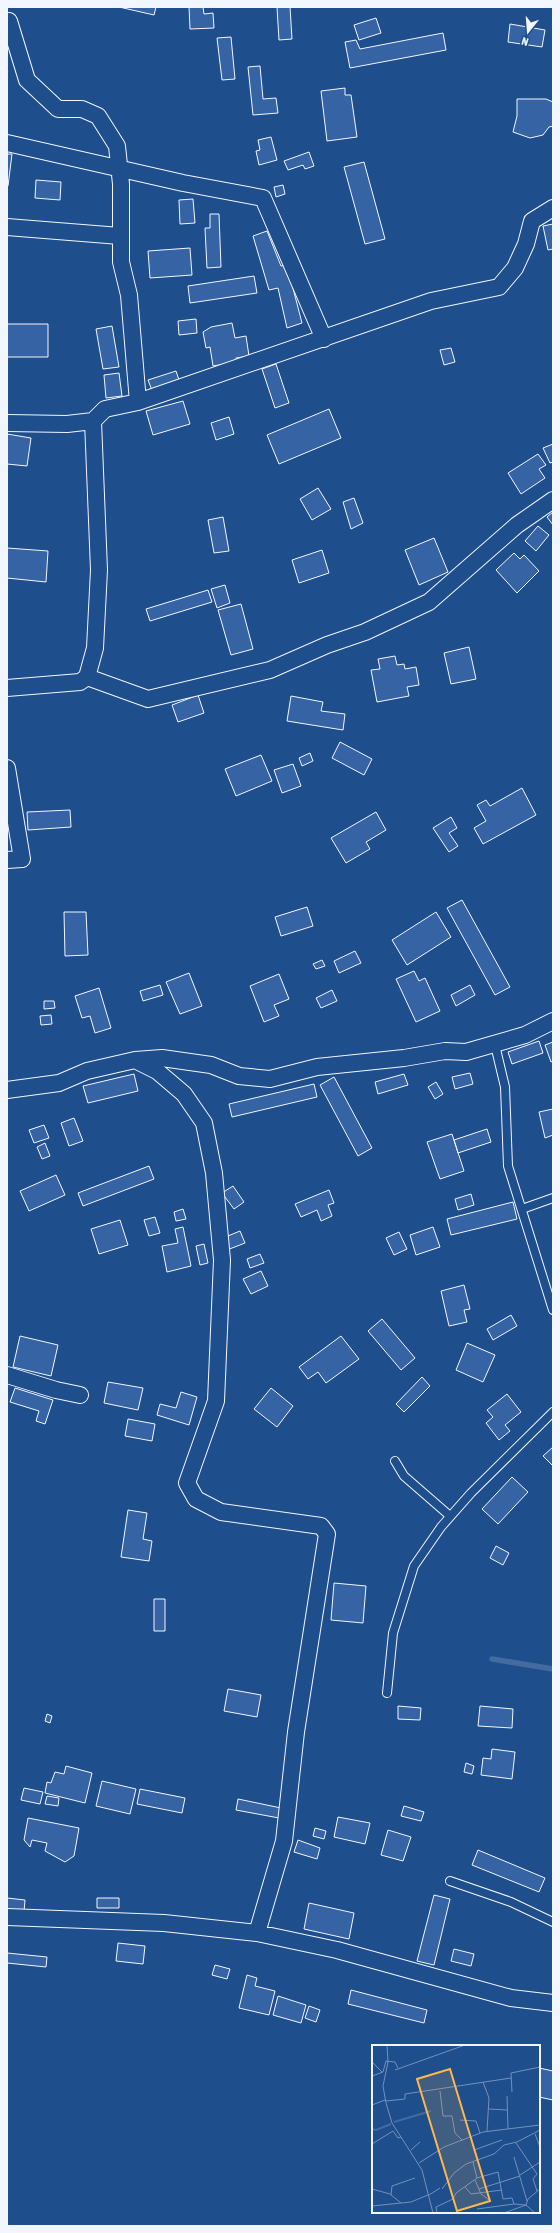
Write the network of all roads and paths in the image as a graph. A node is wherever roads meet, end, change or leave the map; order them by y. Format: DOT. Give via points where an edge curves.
graph roads {
  1 [pos="9,21"];
  2 [pos="7,143"];
  3 [pos="119,168"];
  4 [pos="553,208"];
  5 [pos="7,227"];
  6 [pos="120,236"];
  7 [pos="324,339"];
  8 [pos="138,402"];
  9 [pos="93,421"];
  10 [pos="7,423"];
  11 [pos="553,500"];
  12 [pos="87,677"];
  13 [pos="7,688"];
  14 [pos="7,768"];
  15 [pos="7,860"];
  16 [pos="553,1021"];
  17 [pos="495,1045"];
  18 [pos="135,1060"];
  19 [pos="7,1090"];
  20 [pos="553,1198"];
  21 [pos="522,1209"];
  22 [pos="553,1310"];
  23 [pos="7,1375"];
  24 [pos="80,1395"];
  25 [pos="553,1412"];
  26 [pos="396,1461"];
  27 [pos="450,1516"];
  28 [pos="387,1693"];
  29 [pos="450,1880"];
  30 [pos="7,1916"];
  31 [pos="553,1922"];
  32 [pos="257,1933"];
  33 [pos="553,2003"];
  1 -- 3 [label="street" via="26,80 58,109 82,108 98,116 117,146"];
  2 -- 3 [label="street"];
  3 -- 6 [label="street"];
  3 -- 7 [label="street" via="263,198"];
  4 -- 7 [label="street" via="532,221 526,244 515,268 499,287 431,301"];
  5 -- 6 [label="street"];
  6 -- 8 [label="street" via="121,262 129,295"];
  7 -- 8 [label="street"];
  8 -- 9 [label="street" via="105,409"];
  9 -- 10 [label="street" via="67,424"];
  9 -- 12 [label="street" via="99,570 95,648"];
  11 -- 12 [label="street" via="517,525 429,602 366,632 326,644 270,670 148,699"];
  12 -- 13 [label="street" via="80,682"];
  14 -- 15 [label="street" via="22,859"];
  16 -- 17 [label="street" via="525,1035"];
  17 -- 18 [label="street" via="466,1052 445,1051 318,1067 270,1078 239,1076 211,1065 189,1061 162,1058"];
  17 -- 21 [label="lane" via="505,1087 508,1166"];
  18 -- 19 [label="street" via="87,1071 59,1083"];
  18 -- 32 [label="street" via="157,1071 184,1094 204,1123 214,1173 222,1260 216,1401 187,1484 196,1499 221,1512 321,1526 327,1534 296,1732 284,1841"];
  20 -- 21 [label="lane"];
  21 -- 22 [label="lane"];
  23 -- 24 [label="street"];
  25 -- 27 [label="lane"];
  26 -- 27 [label="lane" via="404,1476"];
  27 -- 28 [label="lane" via="414,1566 393,1633"];
  29 -- 31 [label="lane" via="511,1902"];
  30 -- 32 [label="street" via="164,1923"];
  32 -- 33 [label="street" via="337,1950 511,1998"];
}
